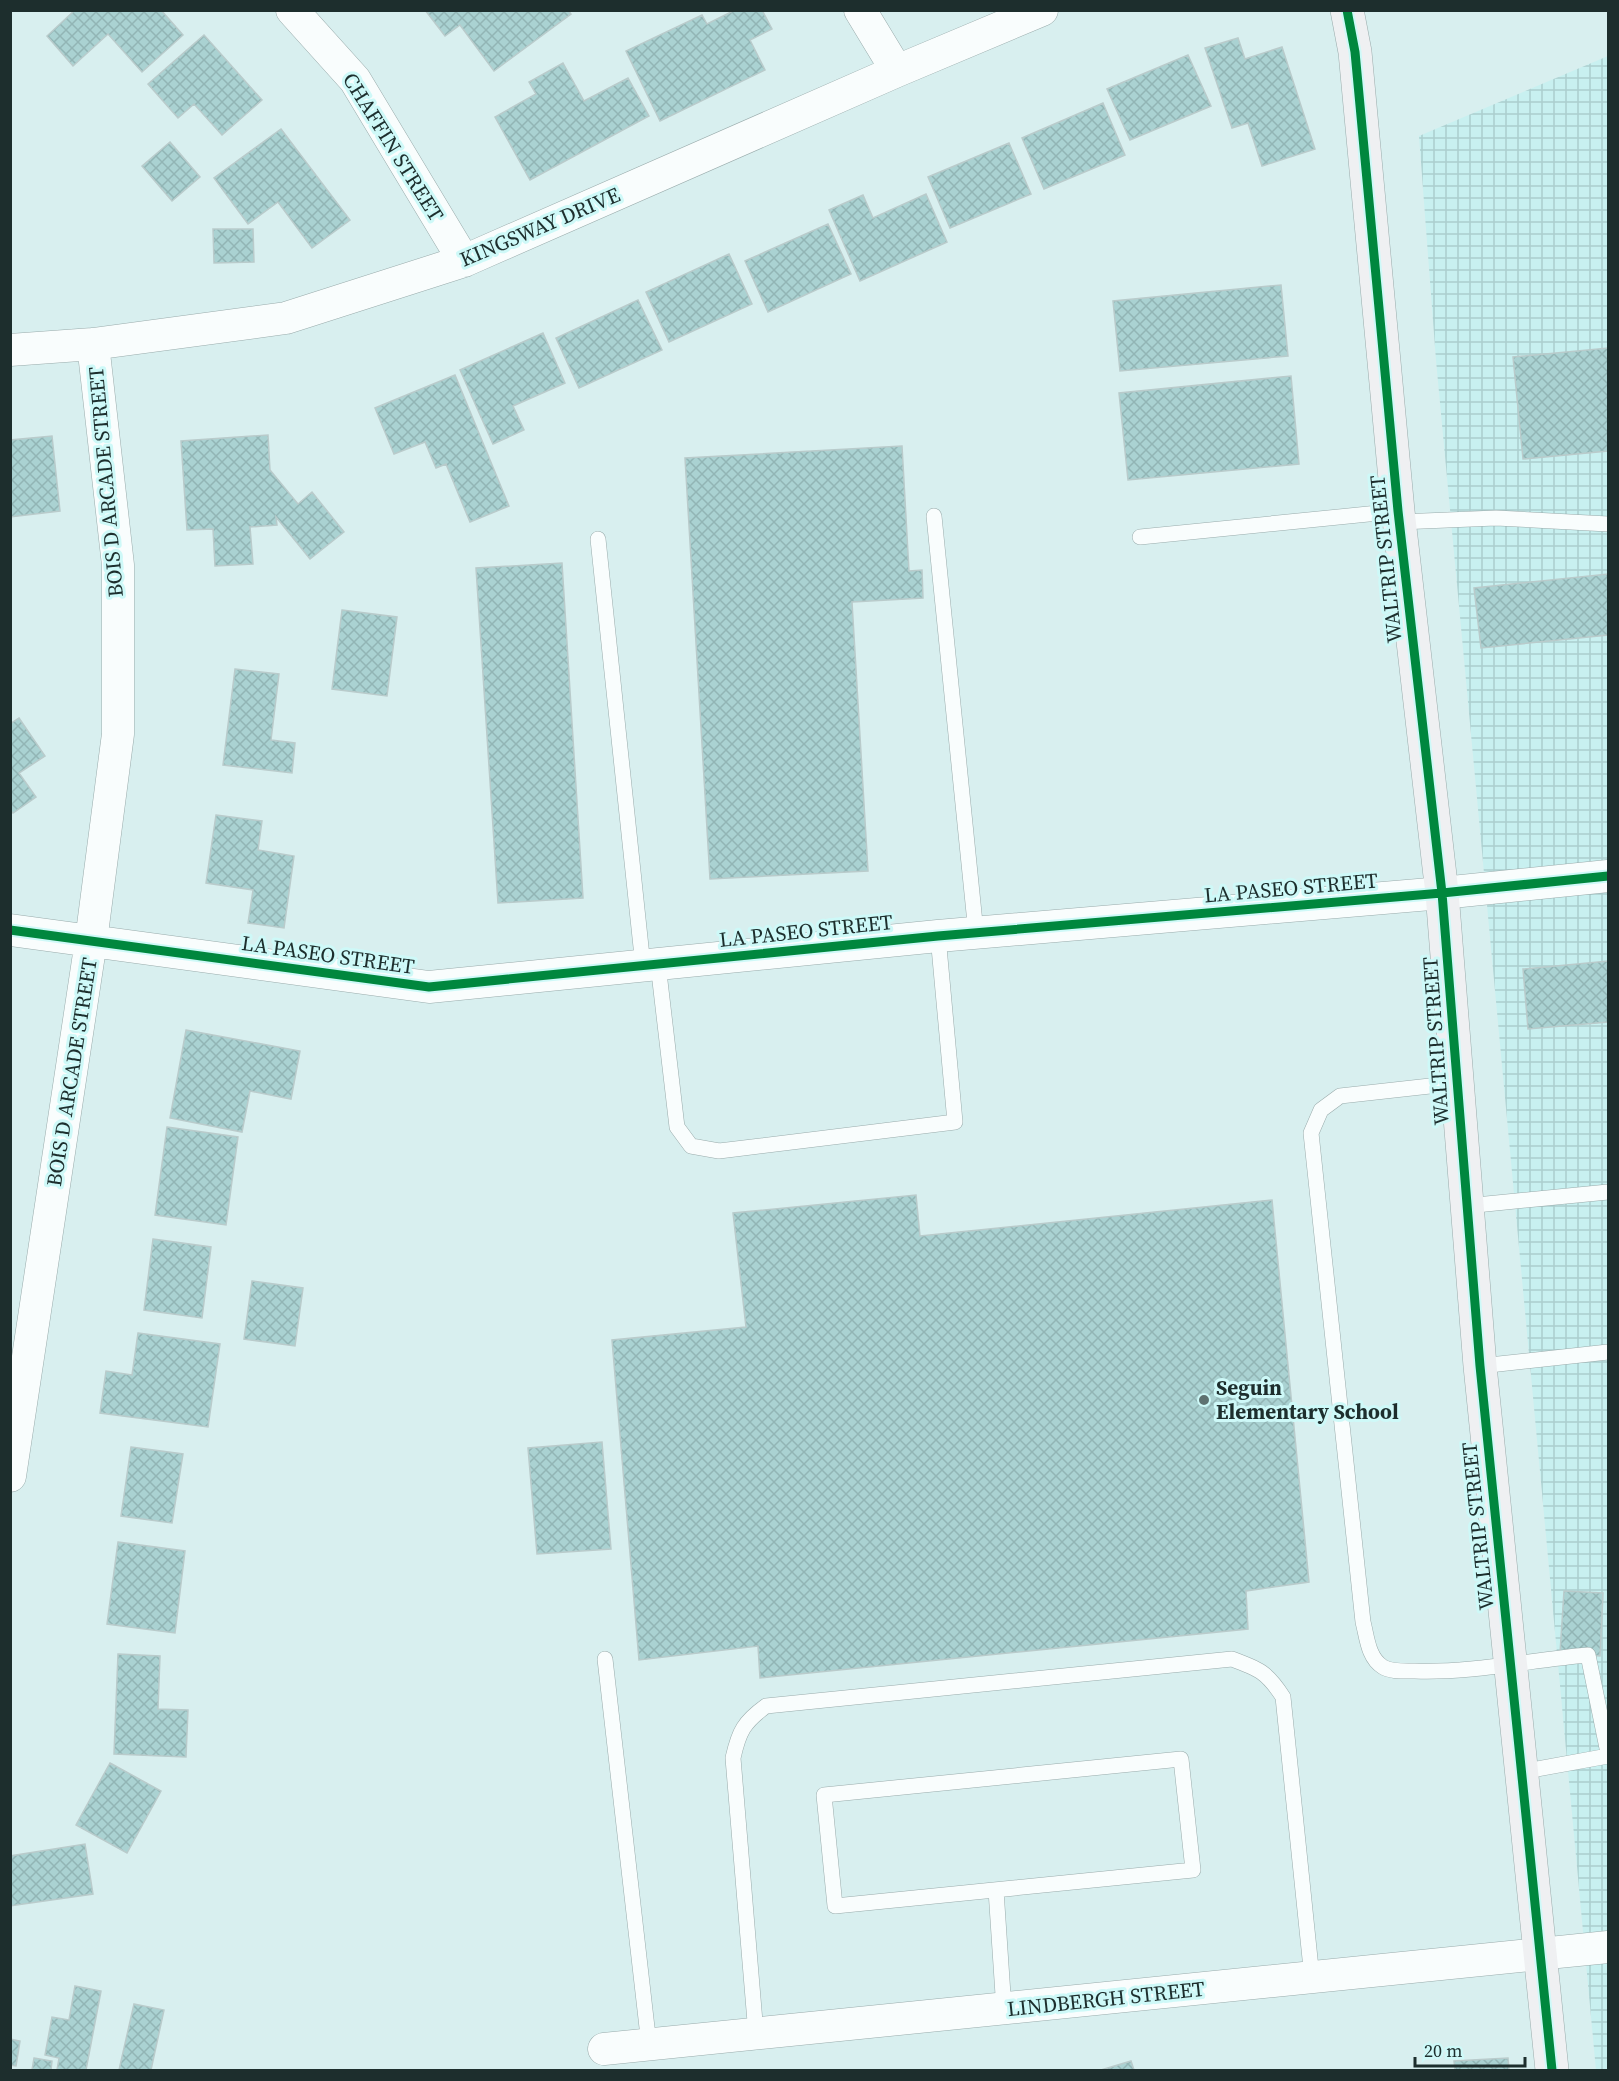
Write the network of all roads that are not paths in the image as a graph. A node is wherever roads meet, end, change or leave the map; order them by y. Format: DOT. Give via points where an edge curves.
graph roads {
  1 [pos="292,10"];
  2 [pos="860,10"];
  3 [pos="1042,10"];
  4 [pos="1347,10"];
  5 [pos="897,71"];
  6 [pos="464,261"];
  7 [pos="93,344"];
  8 [pos="10,350"];
  9 [pos="934,516"];
  10 [pos="1399,516"];
  11 [pos="1608,524"];
  12 [pos="1140,537"];
  13 [pos="598,539"];
  14 [pos="1608,876"];
  15 [pos="1442,893"];
  16 [pos="10,930"];
  17 [pos="976,933"];
  18 [pos="938,936"];
  19 [pos="91,940"];
  20 [pos="650,965"];
  21 [pos="1457,1083"];
  22 [pos="1608,1192"];
  23 [pos="1466,1206"];
  24 [pos="1608,1352"];
  25 [pos="1480,1366"];
  26 [pos="10,1476"];
  27 [pos="605,1659"];
  28 [pos="1510,1666"];
  29 [pos="1608,1754"];
  30 [pos="1520,1772"];
  31 [pos="996,1890"];
  32 [pos="1608,1947"];
  33 [pos="1540,1953"];
  34 [pos="1312,1978"];
  35 [pos="1004,2010"];
  36 [pos="756,2034"];
  37 [pos="649,2045"];
  38 [pos="604,2049"];
  39 [pos="1552,2070"];
  1 -- 6 [label="street, CHAFFIN STREET" via="355,81"];
  2 -- 5 [label="street"];
  3 -- 5 [label="street, KINGSWAY DRIVE"];
  4 -- 10 [label="street, WALTRIP STREET" via="1355,52"];
  5 -- 6 [label="street, KINGSWAY DRIVE"];
  6 -- 7 [label="street, KINGSWAY DRIVE" via="286,318"];
  7 -- 8 [label="street, KINGSWAY DRIVE"];
  7 -- 19 [label="street, BOIS D ARCADE STREET" via="118,565 118,734"];
  9 -- 17 [label="lane"];
  10 -- 11 [label="lane"];
  10 -- 12 [label="lane"];
  10 -- 15 [label="street, WALTRIP STREET"];
  13 -- 20 [label="lane"];
  14 -- 15 [label="street, LA PASEO STREET"];
  15 -- 17 [label="street, LA PASEO STREET"];
  15 -- 21 [label="street, WALTRIP STREET"];
  16 -- 19 [label="street, LA PASEO STREET"];
  17 -- 18 [label="street, LA PASEO STREET"];
  18 -- 20 [label="street, LA PASEO STREET"];
  18 -- 20 [label="lane" via="955,1122 720,1151 691,1146 677,1127"];
  19 -- 20 [label="street, LA PASEO STREET" via="429,987"];
  19 -- 26 [label="street, BOIS D ARCADE STREET"];
  21 -- 23 [label="street, WALTRIP STREET"];
  21 -- 28 [label="lane" via="1340,1096 1321,1110 1311,1133 1363,1622 1370,1653 1383,1667 1399,1671"];
  22 -- 23 [label="lane"];
  23 -- 25 [label="street, WALTRIP STREET"];
  24 -- 25 [label="lane"];
  25 -- 28 [label="street, WALTRIP STREET"];
  27 -- 37 [label="lane"];
  28 -- 29 [label="lane" via="1588,1655"];
  28 -- 30 [label="street, WALTRIP STREET"];
  29 -- 30 [label="lane"];
  30 -- 33 [label="street, WALTRIP STREET"];
  31 -- 31 [label="lane" via="1193,1870 1181,1759 824,1795 835,1906"];
  31 -- 35 [label="lane"];
  32 -- 33 [label="street, LINDBERGH STREET"];
  33 -- 34 [label="street, LINDBERGH STREET"];
  33 -- 39 [label="street, WALTRIP STREET"];
  34 -- 35 [label="street, LINDBERGH STREET"];
  34 -- 36 [label="lane" via="1283,1697 1272,1680 1254,1667 1232,1659 812,1701 766,1706 753,1715 738,1734 733,1758"];
  35 -- 36 [label="street, LINDBERGH STREET"];
  36 -- 37 [label="street, LINDBERGH STREET"];
  37 -- 38 [label="street, LINDBERGH STREET"];
}
